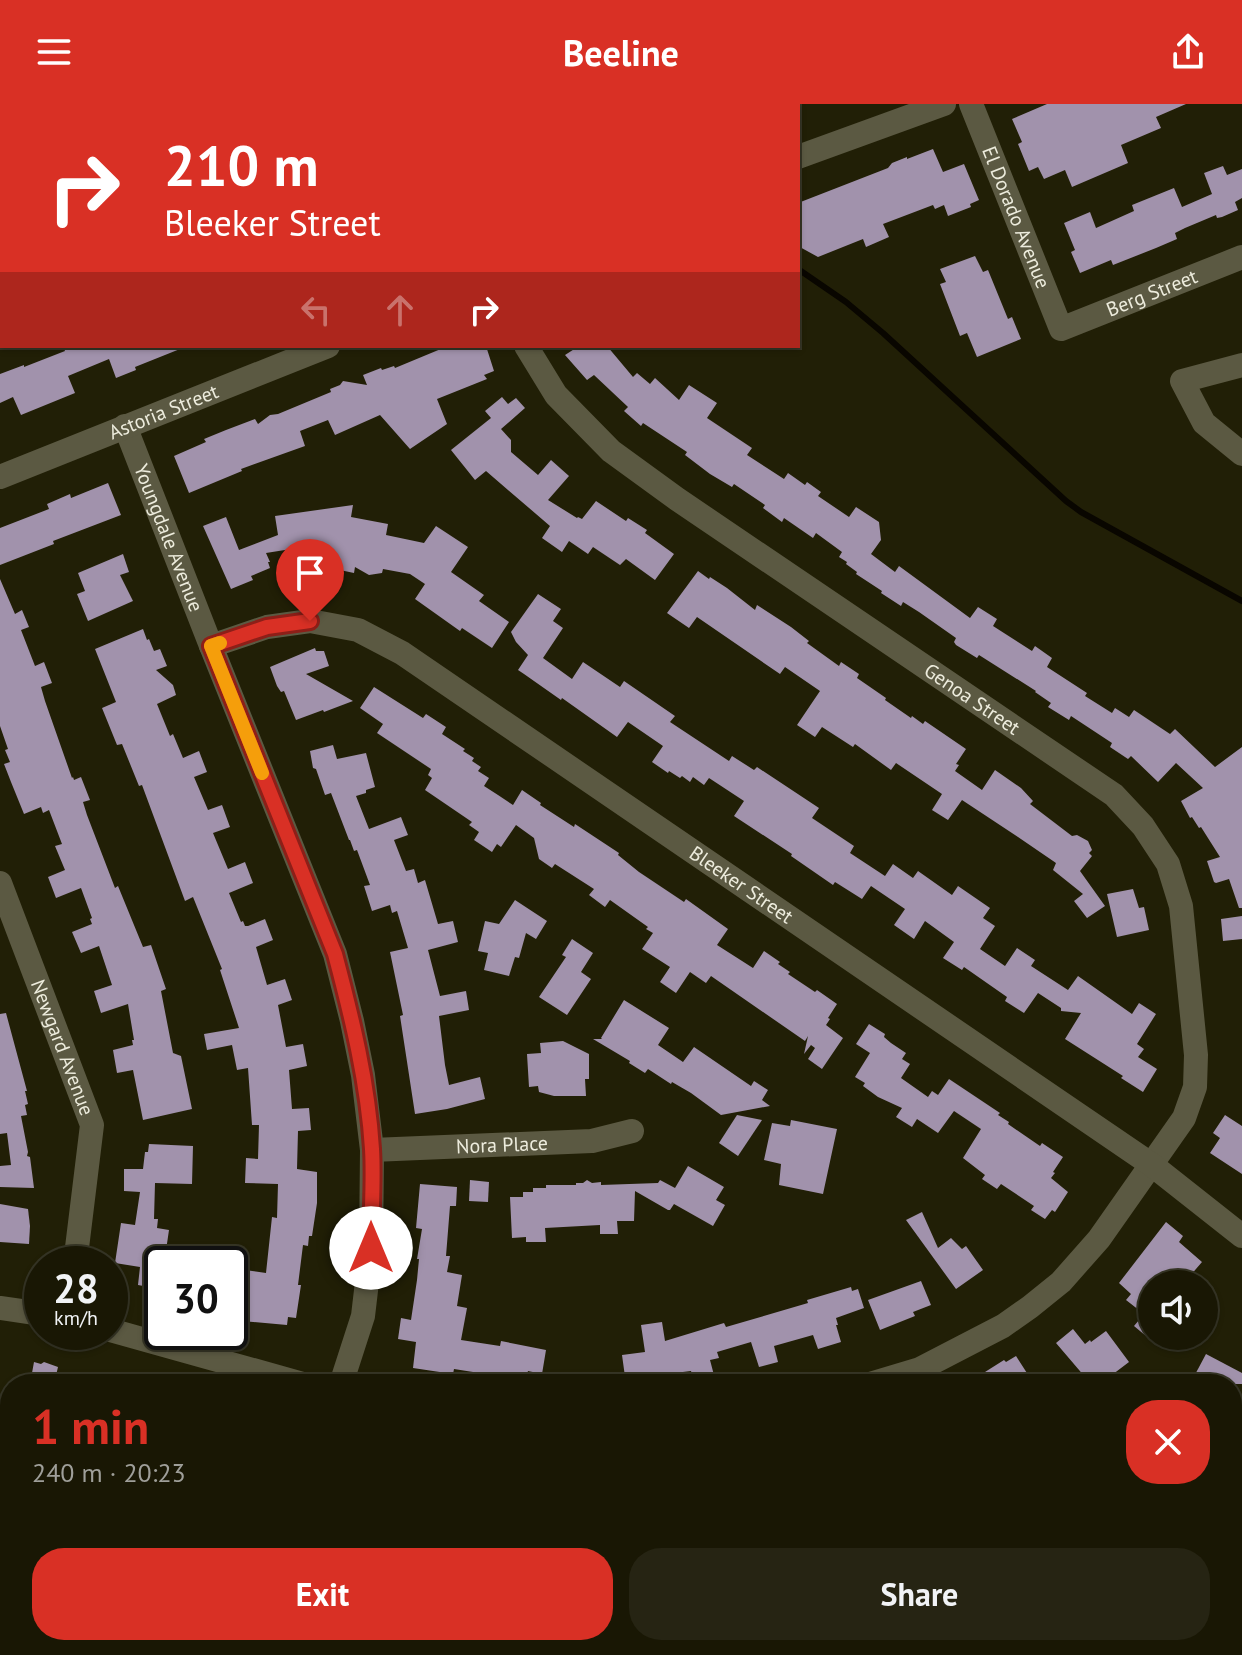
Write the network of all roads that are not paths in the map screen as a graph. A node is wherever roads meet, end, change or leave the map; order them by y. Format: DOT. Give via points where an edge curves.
graph roads {
  1 [pos="944,104"];
  2 [pos="971,104"];
  3 [pos="800,156"];
  4 [pos="1242,257"];
  5 [pos="1061,329"];
  6 [pos="323,348"];
  7 [pos="527,348"];
  8 [pos="1242,365"];
  9 [pos="125,426"];
  10 [pos="1242,454"];
  11 [pos="0,477"];
  12 [pos="211,646"];
  13 [pos="0,883"];
  14 [pos="632,1131"];
  15 [pos="372,1150"];
  16 [pos="1152,1165"];
  17 [pos="1242,1236"];
  18 [pos="77,1246"];
  19 [pos="0,1308"];
  20 [pos="24,1311"];
  21 [pos="128,1335"];
  22 [pos="267,1374"];
  23 [pos="344,1374"];
  24 [pos="929,1374"];
  1 -- 3 [label="street"];
  2 -- 5 [label="street, El Dorado Avenue"];
  4 -- 5 [label="street, Berg Street"];
  6 -- 9 [label="street, Astoria Street"];
  7 -- 16 [label="street, Genoa Street" via="556,395 611,451 1114,795 1143,826 1168,864 1181,906 1196,1055 1195,1087 1184,1118"];
  8 -- 10 [label="street" via="1182,381 1204,423"];
  9 -- 11 [label="street, Astoria Street"];
  9 -- 12 [label="street, Youngdale Avenue"];
  12 -- 15 [label="street, Youngdale Avenue" via="335,954 363,1075"];
  12 -- 16 [label="street, Bleeker Street" via="267,627 310,621 358,630 402,653"];
  13 -- 18 [label="street, Newgard Avenue" via="92,1125"];
  14 -- 15 [label="street, Nora Place" via="592,1141"];
  15 -- 23 [label="street, Youngdale Avenue" via="371,1248 363,1316"];
  16 -- 17 [label="street, Bleeker Street"];
  16 -- 24 [label="street, Genoa Street" via="1061,1282"];
  19 -- 20 [label="street"];
  21 -- 22 [label="street"];
}
